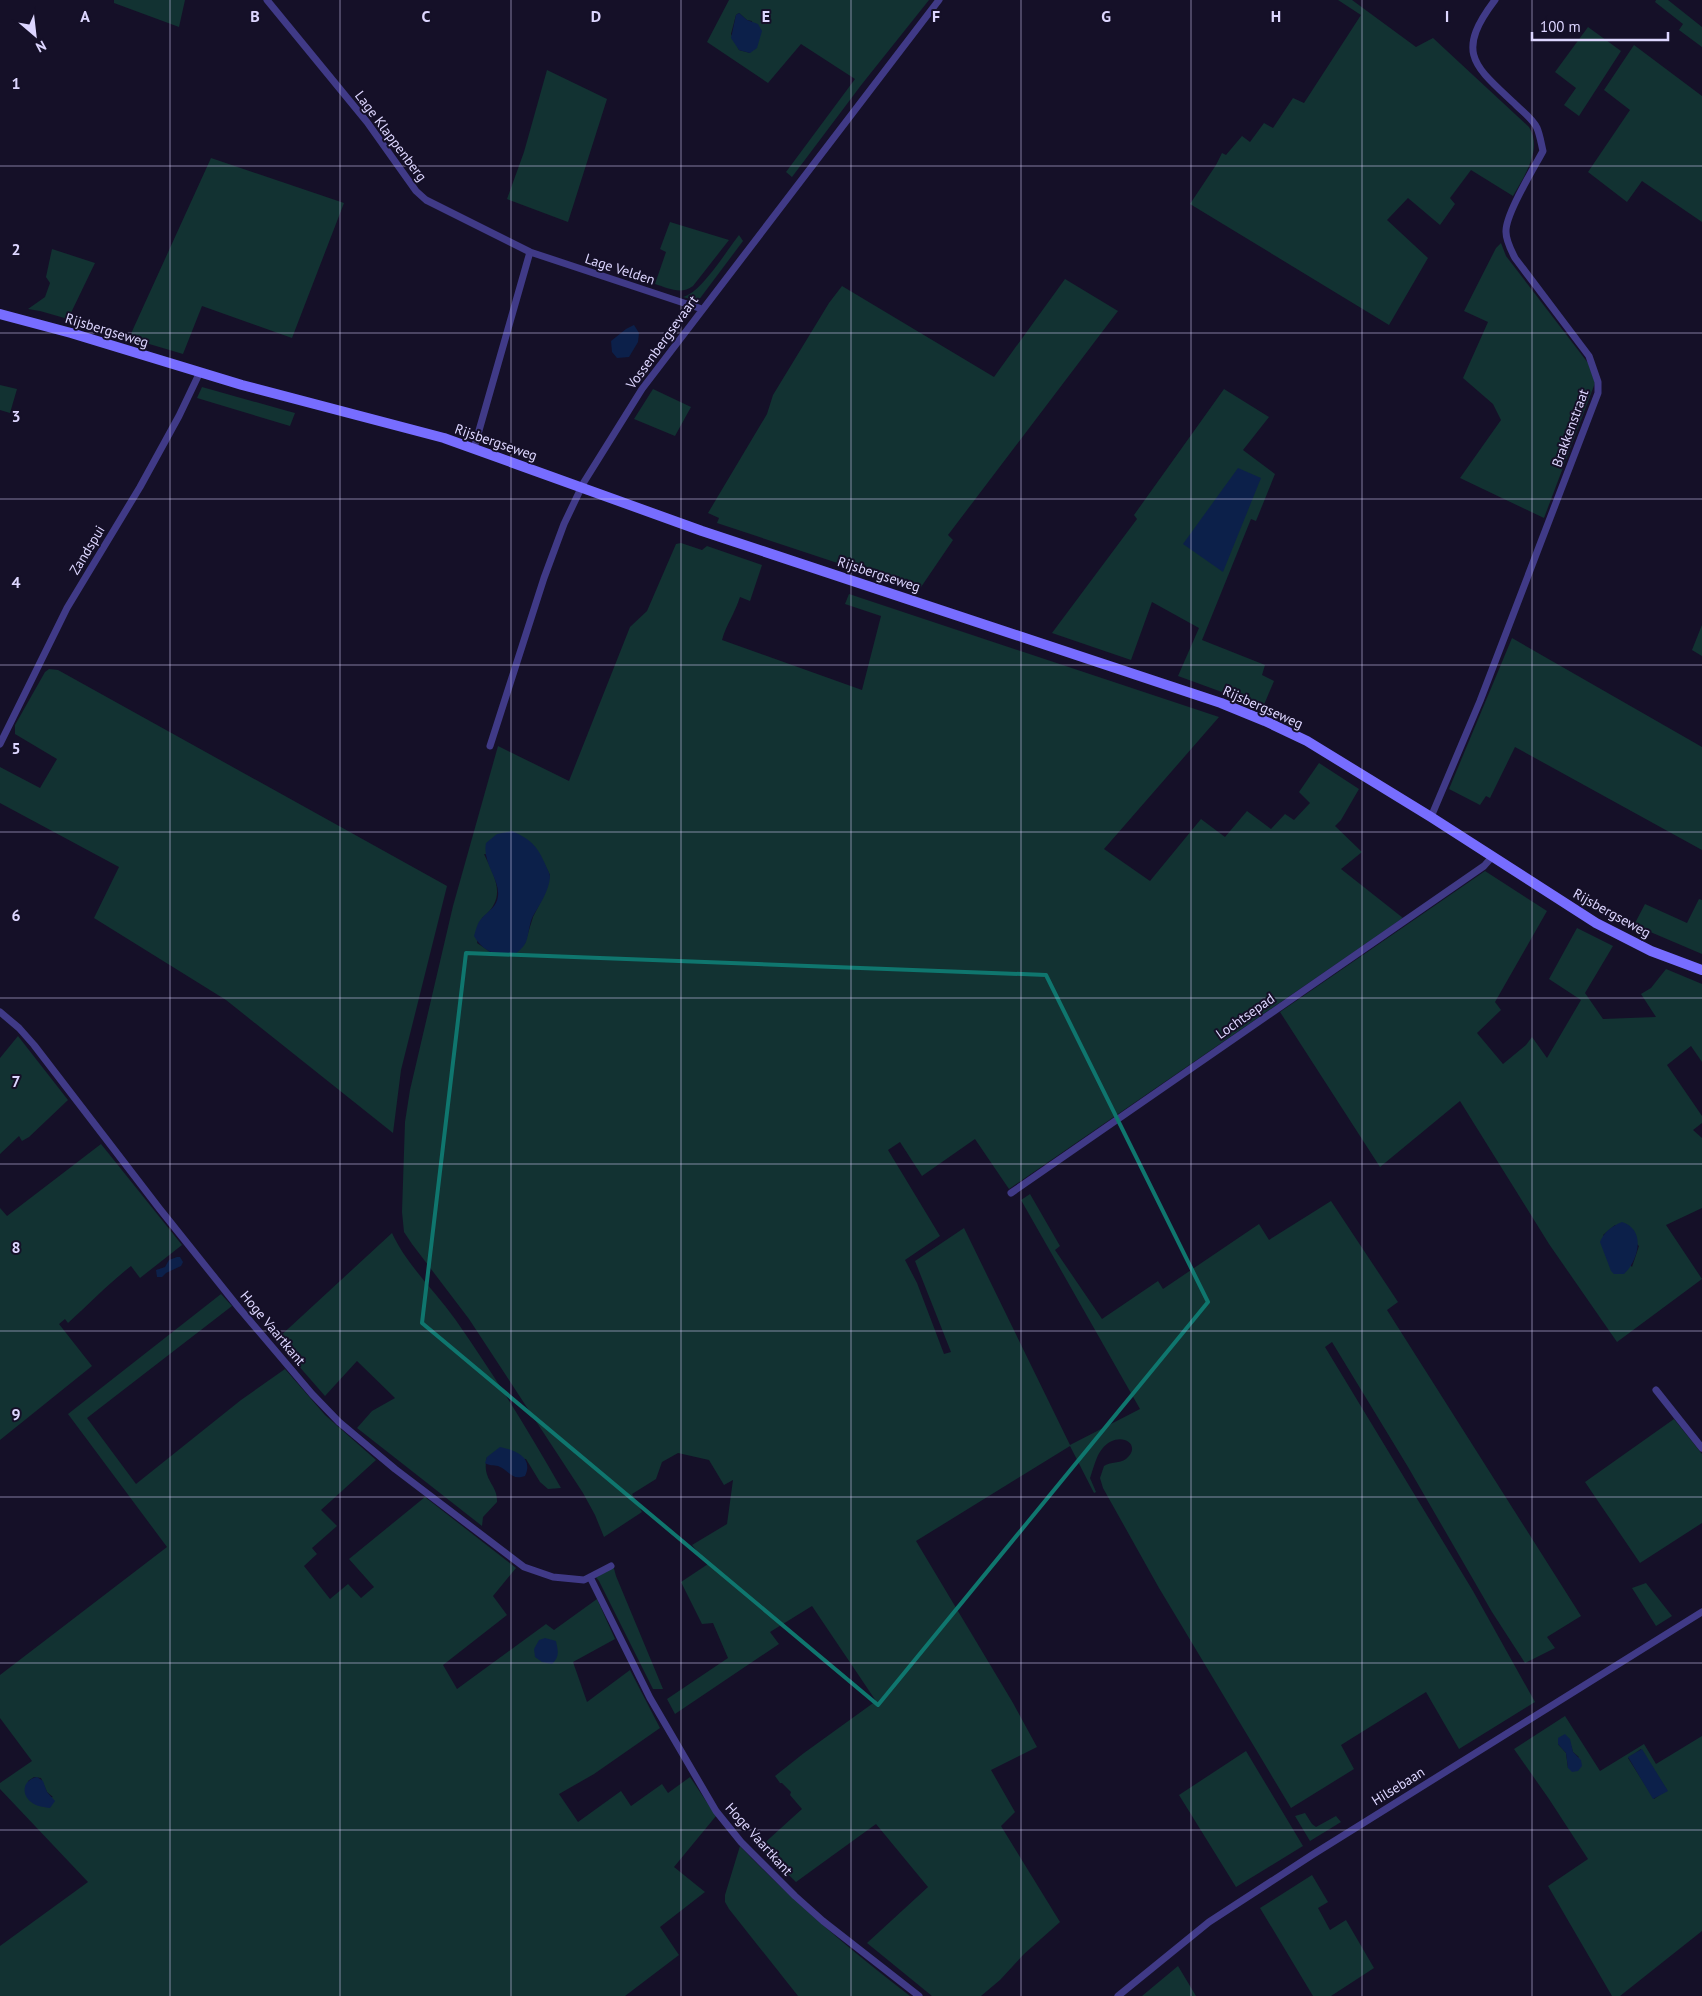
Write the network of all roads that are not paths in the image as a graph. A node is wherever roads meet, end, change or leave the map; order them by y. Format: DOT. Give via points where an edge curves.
graph roads {
  1 [pos="267,0"];
  2 [pos="939,0"];
  3 [pos="1495,0"];
  4 [pos="530,252"];
  5 [pos="702,309"];
  6 [pos="0,314"];
  7 [pos="200,372"];
  8 [pos="474,448"];
  9 [pos="582,487"];
  10 [pos="0,744"];
  11 [pos="490,746"];
  12 [pos="1431,817"];
  13 [pos="1492,857"];
  14 [pos="1702,970"];
  15 [pos="0,1012"];
  16 [pos="1011,1193"];
  17 [pos="1656,1390"];
  18 [pos="1702,1448"];
  19 [pos="611,1566"];
  20 [pos="590,1577"];
  21 [pos="1702,1612"];
  22 [pos="919,1996"];
  23 [pos="1118,1996"];
  1 -- 4 [label="street, Lage Klappenberg" via="367,122 421,196 438,208"];
  2 -- 5 [label="street, Vossenbergsevaart"];
  3 -- 12 [label="street, Brakkenstraat" via="1485,12 1472,44 1474,60 1484,75 1530,118 1537,128 1542,150 1508,219 1506,232 1510,249 1589,356 1598,392 1480,701"];
  4 -- 5 [label="street, Lage Velden"];
  4 -- 8 [label="street"];
  5 -- 9 [label="street, Vossenbergsevaart" via="642,389"];
  6 -- 7 [label="main road, Rijsbergseweg"];
  7 -- 8 [label="main road, Rijsbergseweg"];
  7 -- 10 [label="street, Zandspui" via="140,487 67,608"];
  8 -- 9 [label="main road, Rijsbergseweg"];
  9 -- 11 [label="street, Vossenbergsevaart" via="544,578"];
  9 -- 12 [label="main road, Rijsbergseweg" via="702,531 1221,703 1307,741"];
  12 -- 13 [label="main road, Rijsbergseweg"];
  13 -- 14 [label="main road, Rijsbergseweg" via="1596,923 1651,951"];
  13 -- 16 [label="street, Lochtsepad" via="1484,866"];
  15 -- 20 [label="street, Hoge Vaartkant" via="34,1045 238,1308 339,1422 524,1567 553,1577 584,1580"];
  17 -- 18 [label="street"];
  19 -- 20 [label="street, Hoge Vaartkant"];
  20 -- 22 [label="street, Hoge Vaartkant" via="650,1698 716,1811 741,1842 794,1896"];
  21 -- 23 [label="street, Hilsebaan" via="1209,1922"];
}
